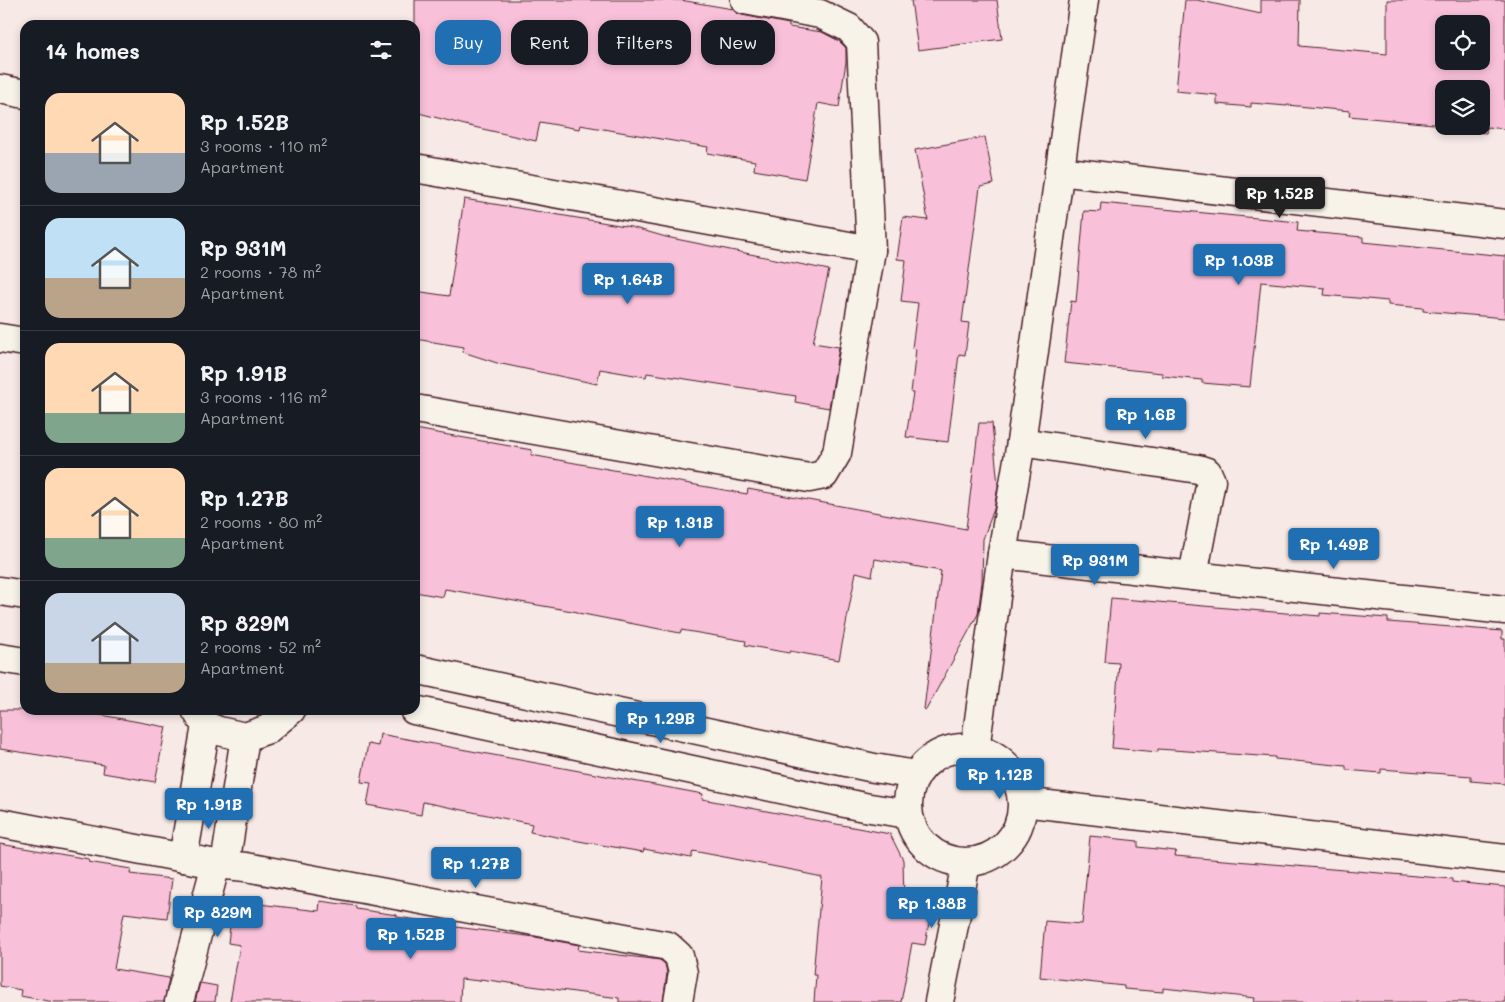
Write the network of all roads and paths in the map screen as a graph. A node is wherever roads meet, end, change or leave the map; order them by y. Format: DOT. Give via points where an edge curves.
graph roads {
  1 [pos="745,0"];
  2 [pos="1084,0"];
  3 [pos="0,89"];
  4 [pos="20,93"];
  5 [pos="420,169"];
  6 [pos="1060,171"];
  7 [pos="1505,224"];
  8 [pos="871,250"];
  9 [pos="0,338"];
  10 [pos="20,341"];
  11 [pos="420,410"];
  12 [pos="1021,442"];
  13 [pos="1002,554"];
  14 [pos="1192,576"];
  15 [pos="0,591"];
  16 [pos="20,594"];
  17 [pos="1505,610"];
  18 [pos="0,658"];
  19 [pos="20,661"];
  20 [pos="420,670"];
  21 [pos="420,711"];
  22 [pos="285,715"];
  23 [pos="201,718"];
  24 [pos="245,737"];
  25 [pos="975,749"];
  26 [pos="916,775"];
  27 [pos="1023,802"];
  28 [pos="908,814"];
  29 [pos="0,823"];
  30 [pos="183,858"];
  31 [pos="1505,859"];
  32 [pos="966,863"];
  33 [pos="220,864"];
  34 [pos="179,1002"];
  35 [pos="678,1002"];
  36 [pos="939,1002"];
  1 -- 8 [label="street" via="820,14 849,28 861,42"];
  2 -- 6 [label="street"];
  3 -- 4 [label="street"];
  5 -- 8 [label="street"];
  6 -- 7 [label="street"];
  6 -- 12 [label="street"];
  8 -- 11 [label="street" via="836,453 824,475 809,478"];
  9 -- 10 [label="street"];
  12 -- 13 [label="street"];
  12 -- 14 [label="street" via="1206,472 1211,481"];
  13 -- 14 [label="street"];
  13 -- 25 [label="street"];
  14 -- 17 [label="street"];
  15 -- 16 [label="street"];
  18 -- 19 [label="street"];
  20 -- 26 [label="street"];
  21 -- 28 [label="street"];
  22 -- 24 [label="street" via="268,729"];
  23 -- 24 [label="street" via="219,731"];
  23 -- 30 [label="street"];
  24 -- 33 [label="street"];
  25 -- 26 [label="street" via="952,749 931,758"];
  25 -- 27 [label="street" via="993,755 1008,767"];
  26 -- 28 [label="street" via="908,793"];
  27 -- 31 [label="street"];
  27 -- 32 [label="street" via="1019,825 1007,844 988,858"];
  28 -- 32 [label="street" via="914,833 927,849 945,860"];
  29 -- 30 [label="street"];
  30 -- 33 [label="street"];
  32 -- 36 [label="street"];
  33 -- 34 [label="street"];
  33 -- 35 [label="street" via="668,946 679,956 683,973"];
}
